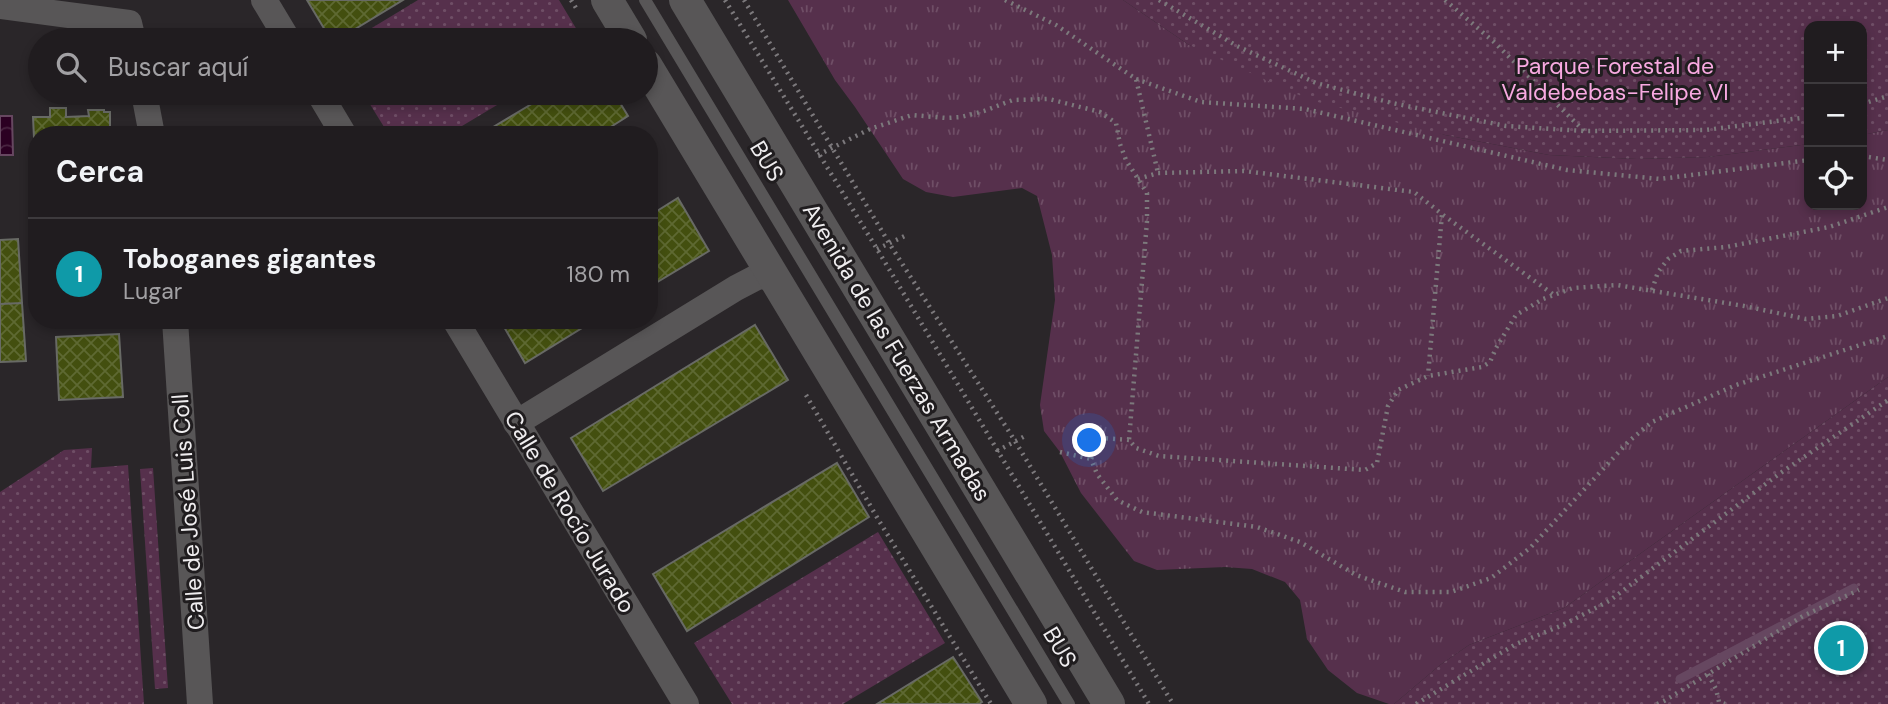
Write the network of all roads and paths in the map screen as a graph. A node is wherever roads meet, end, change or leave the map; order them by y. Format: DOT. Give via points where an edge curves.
graph roads {
  1 [pos="264,0"];
  2 [pos="607,0"];
  3 [pos="645,0"];
  4 [pos="685,0"];
  5 [pos="725,0"];
  6 [pos="744,0"];
  7 [pos="1005,0"];
  8 [pos="1159,0"];
  9 [pos="1445,0"];
  10 [pos="0,6"];
  11 [pos="131,28"];
  12 [pos="281,28"];
  13 [pos="624,28"];
  14 [pos="1136,79"];
  15 [pos="658,85"];
  16 [pos="1888,96"];
  17 [pos="1867,102"];
  18 [pos="146,105"];
  19 [pos="326,105"];
  20 [pos="1804,118"];
  21 [pos="150,126"];
  22 [pos="339,126"];
  23 [pos="1584,131"];
  24 [pos="832,147"];
  25 [pos="818,155"];
  26 [pos="1867,157"];
  27 [pos="1888,160"];
  28 [pos="1804,161"];
  29 [pos="1158,173"];
  30 [pos="1138,179"];
  31 [pos="1888,207"];
  32 [pos="1442,214"];
  33 [pos="907,235"];
  34 [pos="889,243"];
  35 [pos="877,249"];
  36 [pos="774,278"];
  37 [pos="1651,290"];
  38 [pos="1554,295"];
  39 [pos="1888,298"];
  40 [pos="176,329"];
  41 [pos="459,329"];
  42 [pos="1888,336"];
  43 [pos="1428,376"];
  44 [pos="803,389"];
  45 [pos="1888,400"];
  46 [pos="516,423"];
  47 [pos="1027,435"];
  48 [pos="1129,440"];
  49 [pos="1015,441"];
  50 [pos="997,452"];
  51 [pos="1060,452"];
  52 [pos="1091,459"];
  53 [pos="1858,590"];
  54 [pos="1708,674"];
  55 [pos="200,704"];
  56 [pos="686,704"];
  57 [pos="991,704"];
  58 [pos="1031,704"];
  59 [pos="1069,704"];
  60 [pos="1109,704"];
  61 [pos="1149,704"];
  62 [pos="1173,704"];
  63 [pos="1416,704"];
  64 [pos="1657,704"];
  65 [pos="1725,704"];
  1 -- 12 [label="street"];
  2 -- 13 [label="street"];
  3 -- 59 [label="lane, BUS"];
  4 -- 60 [label="street, Avenida de las Fuerzas Armadas"];
  5 -- 25 [label="path"];
  6 -- 24 [label="path"];
  7 -- 14 [label="path" via="1056,25"];
  8 -- 23 [label="path" via="1237,46 1316,83 1506,126"];
  9 -- 23 [label="path"];
  10 -- 11 [label="street" via="130,23"];
  14 -- 28 [label="path" via="1201,102 1305,109 1567,170 1660,179"];
  14 -- 29 [label="path"];
  15 -- 36 [label="street"];
  16 -- 17 [label="path"];
  18 -- 21 [label="street"];
  19 -- 22 [label="street"];
  20 -- 23 [label="path" via="1705,130"];
  24 -- 25 [label="path"];
  24 -- 30 [label="path" via="912,115 961,117 1013,100 1049,99 1100,112 1116,123 1126,160"];
  24 -- 34 [label="path"];
  25 -- 35 [label="path"];
  26 -- 27 [label="path"];
  29 -- 30 [label="path"];
  29 -- 32 [label="path" via="1244,171 1414,192"];
  30 -- 48 [label="path" via="1147,193 1147,222"];
  31 -- 37 [label="path" via="1829,227 1681,251 1668,259"];
  32 -- 38 [label="path"];
  32 -- 43 [label="path"];
  33 -- 34 [label="path"];
  34 -- 35 [label="path"];
  34 -- 49 [label="path"];
  35 -- 50 [label="path"];
  36 -- 46 [label="street" via="759,276 736,288"];
  36 -- 58 [label="street"];
  37 -- 38 [label="path" via="1617,285 1573,288"];
  37 -- 39 [label="path" via="1806,319 1837,316"];
  38 -- 43 [label="path" via="1516,315 1490,362"];
  40 -- 55 [label="street, Calle de José Luis Coll"];
  41 -- 46 [label="street, Calle de Rocío Jurado"];
  42 -- 52 [label="path" via="1736,385 1652,422 1530,548 1491,578 1451,592 1405,592 1356,575 1300,542 1257,527 1142,512 1117,500"];
  43 -- 48 [label="path" via="1398,390 1388,405 1377,463 1365,470 1160,456 1136,448"];
  44 -- 57 [label="path"];
  45 -- 63 [label="path" via="1779,474 1609,601 1516,644"];
  46 -- 56 [label="street, Calle de Rocío Jurado"];
  47 -- 49 [label="path"];
  48 -- 52 [label="path" via="1101,438"];
  49 -- 50 [label="path"];
  49 -- 62 [label="path"];
  50 -- 61 [label="path"];
  51 -- 52 [label="path"];
  53 -- 54 [label="path" via="1803,615"];
  54 -- 64 [label="path"];
  54 -- 65 [label="path" via="1719,702"];
}
